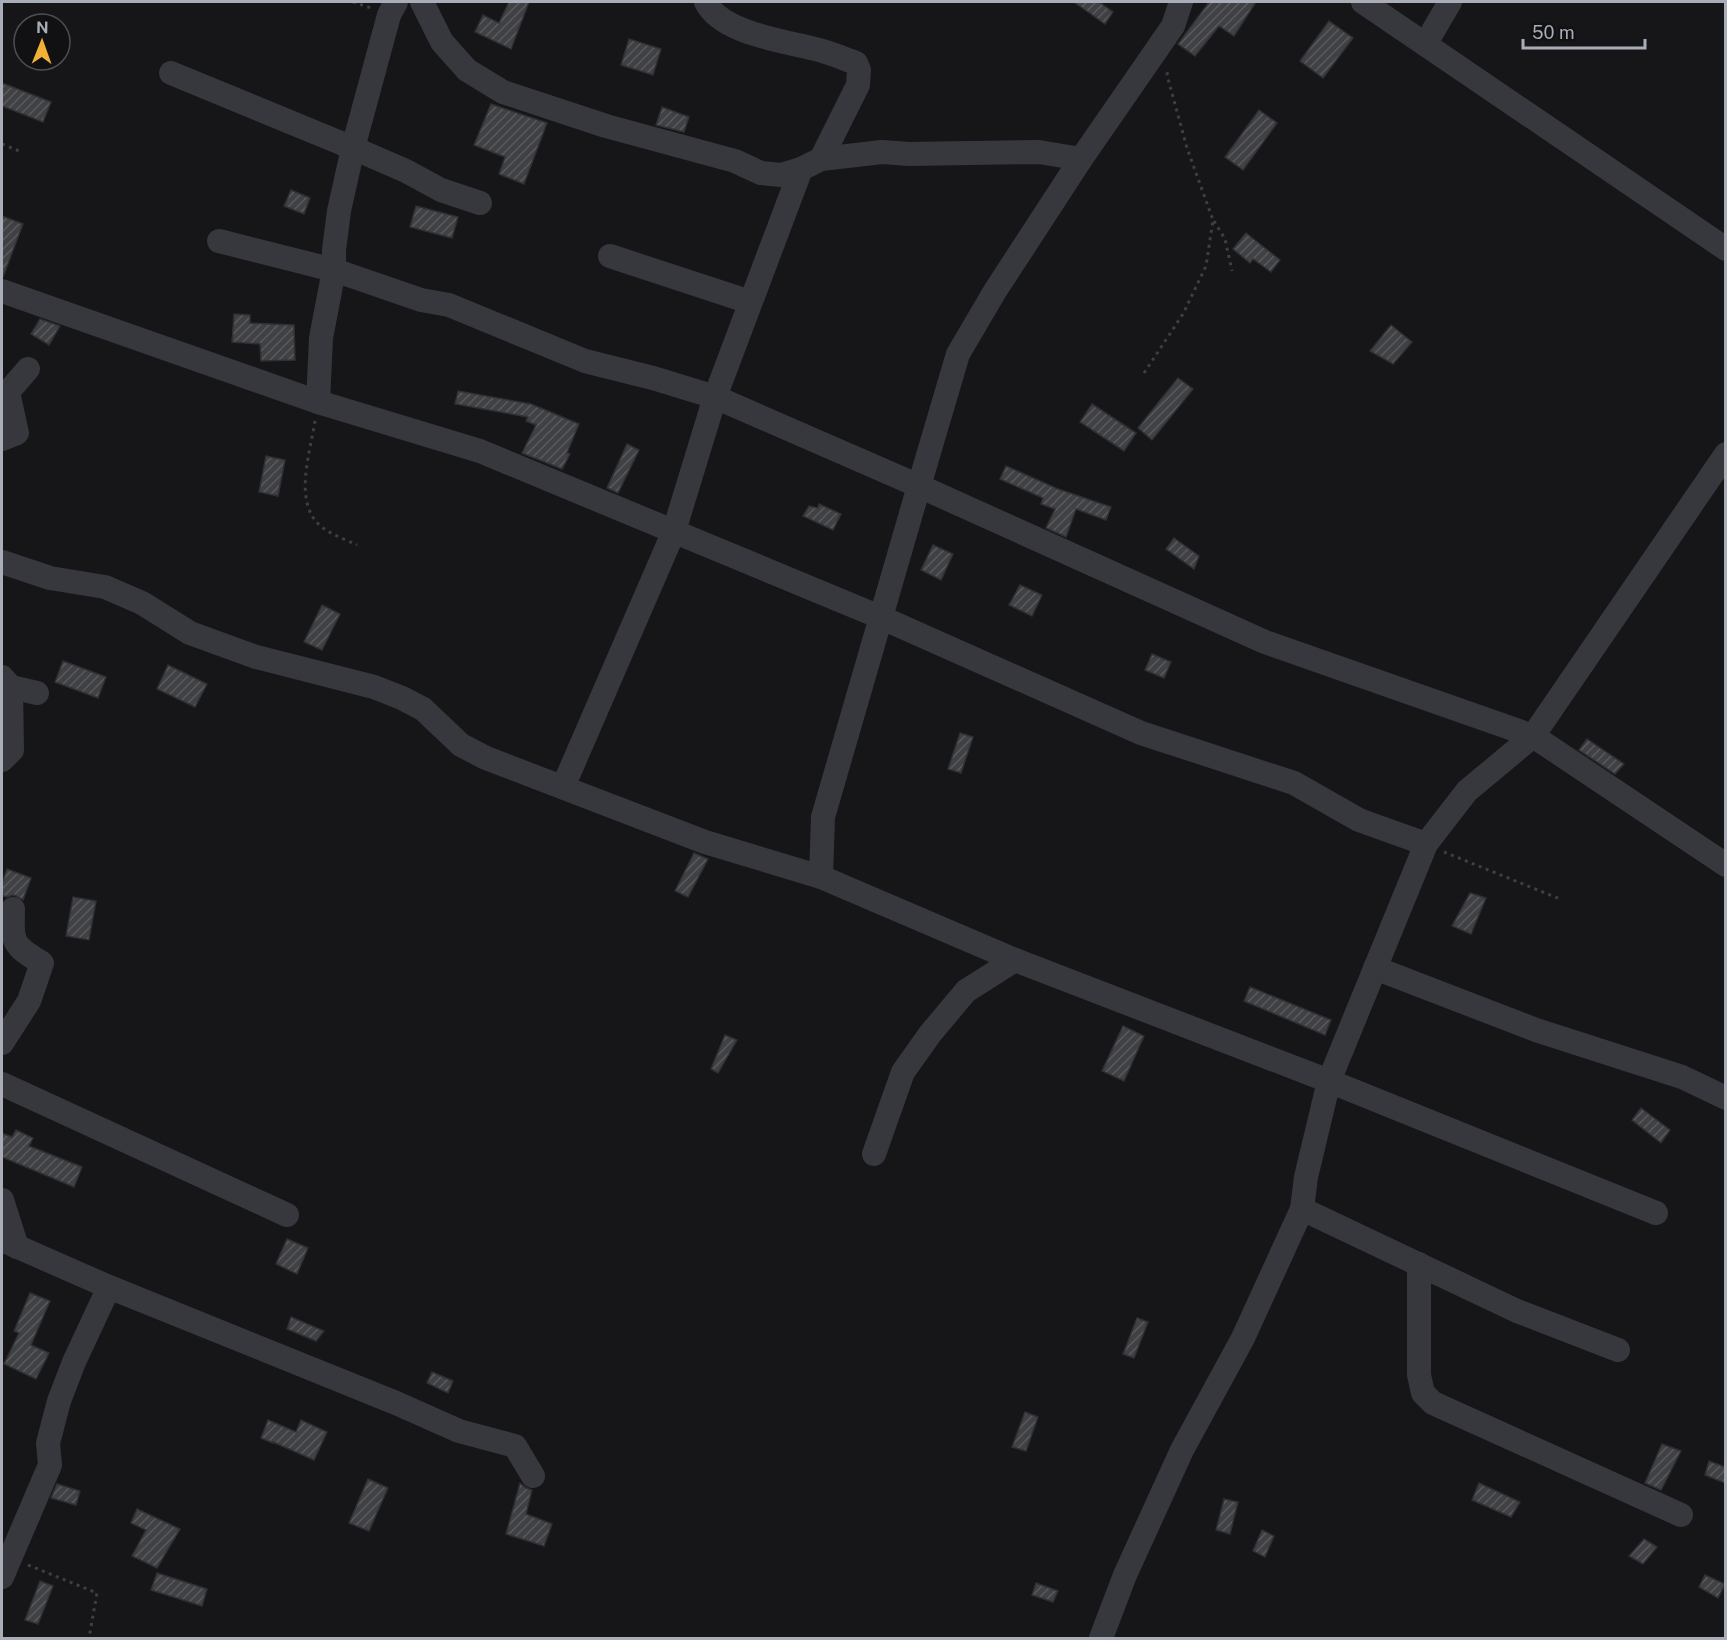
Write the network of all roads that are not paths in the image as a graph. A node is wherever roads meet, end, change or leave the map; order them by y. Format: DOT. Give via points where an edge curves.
graph roads {
  1 [pos="396,2"];
  2 [pos="422,2"];
  3 [pos="706,2"];
  4 [pos="1181,2"];
  5 [pos="1363,2"];
  6 [pos="1450,2"];
  7 [pos="1426,43"];
  8 [pos="171,73"];
  9 [pos="353,148"];
  10 [pos="1082,159"];
  11 [pos="811,164"];
  12 [pos="480,202"];
  13 [pos="219,241"];
  14 [pos="1725,249"];
  15 [pos="610,256"];
  16 [pos="334,270"];
  17 [pos="2,291"];
  18 [pos="750,302"];
  19 [pos="28,369"];
  20 [pos="715,397"];
  21 [pos="318,402"];
  22 [pos="2,439"];
  23 [pos="1725,454"];
  24 [pos="919,486"];
  25 [pos="674,531"];
  26 [pos="2,562"];
  27 [pos="880,616"];
  28 [pos="6,682"];
  29 [pos="37,693"];
  30 [pos="1533,736"];
  31 [pos="2,760"];
  32 [pos="564,787"];
  33 [pos="1426,844"];
  34 [pos="1725,865"];
  35 [pos="821,877"];
  36 [pos="13,909"];
  37 [pos="11,949"];
  38 [pos="1015,960"];
  39 [pos="1375,968"];
  40 [pos="2,1043"];
  41 [pos="1329,1081"];
  42 [pos="2,1084"];
  43 [pos="1725,1098"];
  44 [pos="874,1154"];
  45 [pos="2,1200"];
  46 [pos="1302,1209"];
  47 [pos="1656,1213"];
  48 [pos="287,1215"];
  49 [pos="9,1244"];
  50 [pos="1419,1264"];
  51 [pos="109,1287"];
  52 [pos="1618,1350"];
  53 [pos="533,1476"];
  54 [pos="1681,1515"];
  55 [pos="2,1577"];
  56 [pos="1101,1638"];
  1 -- 9 [label="street" via="389,15"];
  2 -- 11 [label="street" via="441,42 468,70 503,92 606,126 735,161 761,173 781,175"];
  3 -- 11 [label="street" via="724,21 768,39 818,49 856,63 858,85"];
  4 -- 10 [label="street" via="1173,26"];
  5 -- 7 [label="street"];
  6 -- 7 [label="street"];
  7 -- 14 [label="street"];
  8 -- 9 [label="street"];
  9 -- 12 [label="street" via="441,190"];
  9 -- 16 [label="street" via="339,211"];
  10 -- 11 [label="street" via="1039,152 882,152"];
  10 -- 24 [label="street" via="958,354"];
  11 -- 18 [label="street"];
  13 -- 16 [label="street"];
  15 -- 18 [label="street"];
  16 -- 20 [label="street" via="421,300 449,305 585,361"];
  16 -- 21 [label="street" via="321,338"];
  17 -- 21 [label="street"];
  18 -- 20 [label="street"];
  19 -- 22 [label="street" via="8,392 17,433"];
  20 -- 24 [label="street"];
  20 -- 25 [label="street"];
  21 -- 25 [label="street" via="480,452"];
  23 -- 30 [label="street"];
  24 -- 27 [label="street"];
  24 -- 30 [label="street" via="1265,642"];
  25 -- 27 [label="street"];
  25 -- 32 [label="street"];
  26 -- 32 [label="street" via="50,578 105,587 142,603 190,633 256,657 374,687 402,698 423,709 461,745"];
  27 -- 33 [label="street" via="1141,734 1294,783 1359,820"];
  27 -- 35 [label="street" via="823,818"];
  28 -- 29 [label="street"];
  28 -- 31 [label="street" via="12,750"];
  30 -- 33 [label="street" via="1467,791"];
  30 -- 34 [label="street"];
  32 -- 35 [label="street" via="705,842"];
  33 -- 39 [label="street"];
  35 -- 38 [label="street"];
  36 -- 37 [label="street"];
  37 -- 40 [label="street" via="42,963 29,1001"];
  38 -- 41 [label="street"];
  38 -- 44 [label="street" via="966,991 930,1034 903,1072"];
  39 -- 41 [label="street"];
  39 -- 43 [label="street" via="1536,1030 1682,1077"];
  41 -- 46 [label="street"];
  41 -- 47 [label="street"];
  42 -- 48 [label="street"];
  45 -- 49 [label="street"];
  46 -- 50 [label="street"];
  46 -- 56 [label="street" via="1243,1338 1182,1450"];
  49 -- 51 [label="street"];
  50 -- 52 [label="street" via="1516,1311"];
  50 -- 54 [label="street" via="1419,1375 1423,1393 1433,1403"];
  51 -- 53 [label="street" via="459,1431 515,1446"];
  51 -- 55 [label="street" via="58,1401 48,1443 50,1465"];
}
